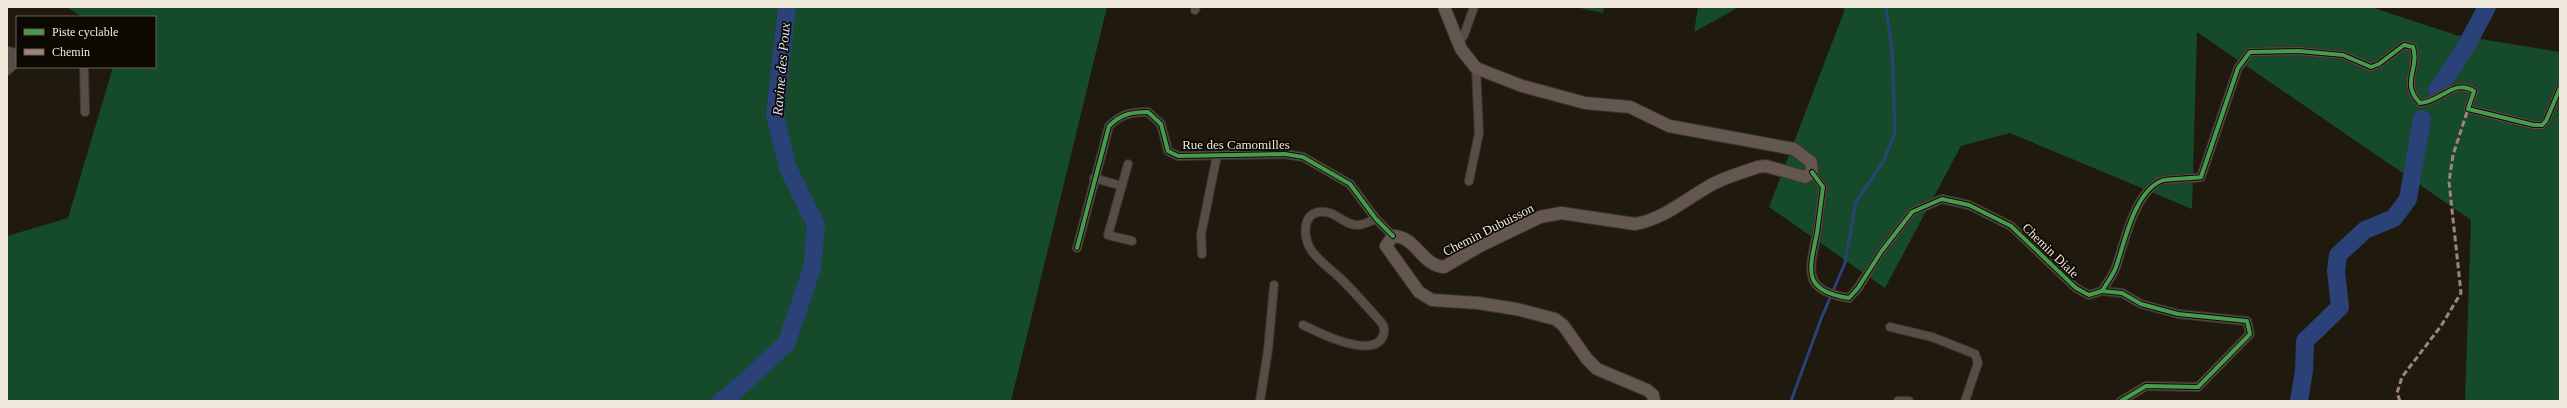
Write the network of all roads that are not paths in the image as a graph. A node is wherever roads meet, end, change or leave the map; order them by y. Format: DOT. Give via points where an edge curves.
graph roads {
  1 [pos="1444,7"];
  2 [pos="1474,7"];
  3 [pos="1458,43"];
  4 [pos="13,55"];
  5 [pos="84,68"];
  6 [pos="1476,68"];
  7 [pos="7,70"];
  8 [pos="2560,88"];
  9 [pos="85,112"];
  10 [pos="1217,155"];
  11 [pos="1128,164"];
  12 [pos="1812,172"];
  13 [pos="1094,178"];
  14 [pos="1469,181"];
  15 [pos="1122,186"];
  16 [pos="1376,219"];
  17 [pos="1393,236"];
  18 [pos="1132,241"];
  19 [pos="1077,248"];
  20 [pos="1202,254"];
  21 [pos="1274,285"];
  22 [pos="2102,291"];
  23 [pos="1304,325"];
  24 [pos="1890,327"];
  25 [pos="1260,401"];
  26 [pos="1654,401"];
  27 [pos="1898,401"];
  28 [pos="1909,401"];
  29 [pos="1965,401"];
  30 [pos="2120,401"];
  1 -- 3 [label="main road"];
  2 -- 3 [label="street"];
  3 -- 6 [label="main road"];
  4 -- 7 [label="street" via="14,63"];
  5 -- 9 [label="street"];
  6 -- 12 [label="main road" via="1522,86 1575,100 1603,106 1630,107 1670,126 1794,149 1811,162"];
  6 -- 14 [label="street" via="1479,133"];
  8 -- 22 [label="street" via="2542,124 2468,109 2474,90 2466,86 2456,87 2430,102 2420,104 2412,96 2410,83 2416,56 2413,47 2404,45 2371,67 2343,55 2298,51 2250,52 2238,68 2201,177 2162,181 2143,196 2128,227 2116,269"];
  10 -- 13 [label="street, Rue des Camomilles" via="1172,155 1168,151 1161,124 1153,116 1148,112 1123,114 1109,126"];
  10 -- 16 [label="street, Rue des Camomilles" via="1285,154 1303,157 1350,184"];
  10 -- 20 [label="street" via="1201,235"];
  11 -- 15 [label="street"];
  12 -- 17 [label="main road, Chemin Dubuisson" via="1805,177 1766,166 1758,167 1707,187 1661,217 1635,224 1561,213 1540,217 1494,238 1444,267 1427,260 1410,242 1400,236"];
  12 -- 22 [label="street, Chemin Diale" via="1823,187 1810,264 1812,277 1819,287 1830,295 1849,298 1912,212 1942,198 1969,205 2011,226 2076,288 2089,295"];
  13 -- 15 [label="street"];
  13 -- 19 [label="street, Rue des Camomilles"];
  15 -- 18 [label="street" via="1108,235"];
  16 -- 17 [label="street, Rue des Camomilles"];
  16 -- 23 [label="street" via="1359,225 1334,214 1319,211 1307,219 1306,232 1310,248 1320,262 1340,278 1382,322 1384,330 1380,341 1370,346 1348,343"];
  17 -- 26 [label="main road" via="1386,246 1419,292 1432,300 1478,303 1555,319 1563,324 1587,359 1598,369 1647,390"];
  21 -- 25 [label="street"];
  22 -- 30 [label="street, Chemin Diale" via="2122,293 2141,304 2178,314 2247,321 2250,334 2198,387 2146,386"];
  24 -- 29 [label="street" via="1932,337 1974,354 1978,363"];
  27 -- 28 [label="street"];
}
